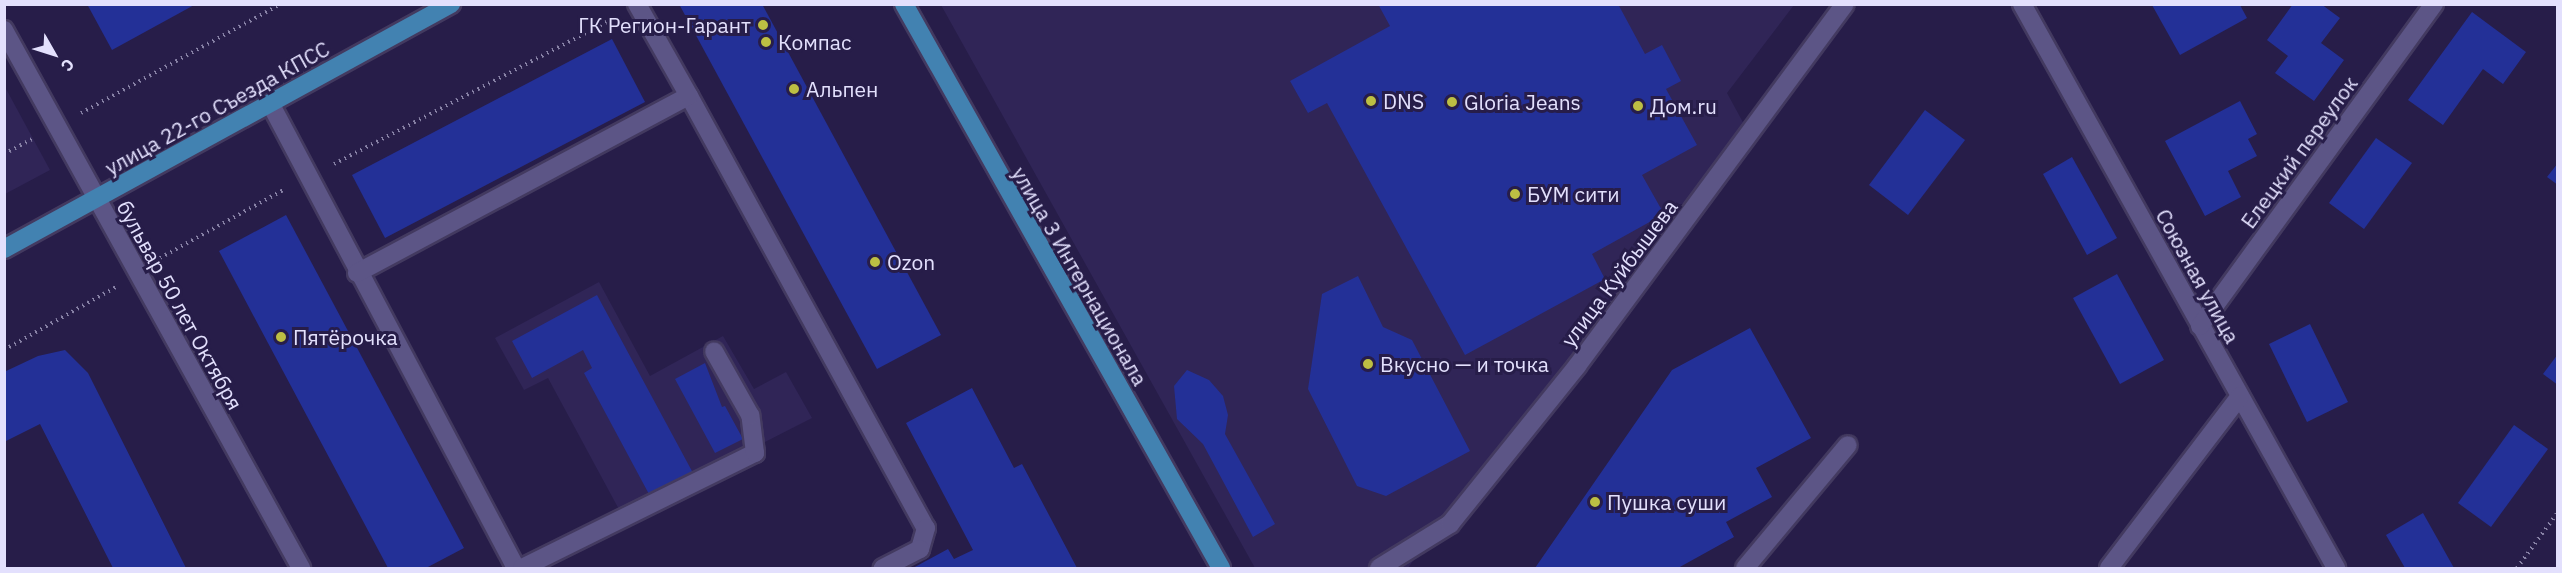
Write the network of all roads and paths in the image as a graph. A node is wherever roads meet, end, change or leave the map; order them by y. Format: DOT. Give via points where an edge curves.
graph roads {
  1 [pos="281,4"];
  2 [pos="451,4"];
  3 [pos="904,4"];
  4 [pos="1845,4"];
  5 [pos="2022,4"];
  6 [pos="2434,4"];
  7 [pos="637,5"];
  8 [pos="4,30"];
  9 [pos="689,96"];
  10 [pos="270,103"];
  11 [pos="98,104"];
  12 [pos="306,178"];
  13 [pos="97,200"];
  14 [pos="4,249"];
  15 [pos="357,273"];
  16 [pos="136,274"];
  17 [pos="2200,326"];
  18 [pos="4,350"];
  19 [pos="714,351"];
  20 [pos="2240,396"];
  21 [pos="1848,444"];
  22 [pos="2558,512"];
  23 [pos="302,568"];
  24 [pos="516,568"];
  25 [pos="522,568"];
  26 [pos="883,568"];
  27 [pos="1221,568"];
  28 [pos="1379,568"];
  29 [pos="1745,568"];
  30 [pos="2109,568"];
  31 [pos="2336,568"];
  32 [pos="2517,568"];
  1 -- 11 [label="path"];
  2 -- 10 [label="main road, улица 22-го Съезда КПСС"];
  3 -- 27 [label="main road, улица 3 Интернационала"];
  4 -- 28 [label="street, улица Куйбышева" via="1577,366 1450,524"];
  5 -- 17 [label="street, Союзная улица"];
  6 -- 17 [label="street, Елецкий переулок"];
  7 -- 9 [label="street"];
  7 -- 12 [label="path"];
  8 -- 13 [label="street, бульвар 50 лет Октября"];
  9 -- 15 [label="street"];
  9 -- 26 [label="street" via="926,528 920,549"];
  10 -- 12 [label="street"];
  10 -- 13 [label="main road, улица 22-го Съезда КПСС"];
  12 -- 15 [label="street"];
  12 -- 16 [label="path" via="187,240"];
  13 -- 14 [label="main road, улица 22-го Съезда КПСС"];
  13 -- 16 [label="street, бульвар 50 лет Октября"];
  15 -- 24 [label="street"];
  16 -- 18 [label="path"];
  16 -- 23 [label="street, бульвар 50 лет Октября"];
  17 -- 20 [label="street, Союзная улица"];
  19 -- 25 [label="street" via="750,415 755,453"];
  20 -- 30 [label="street"];
  20 -- 31 [label="street, Союзная улица"];
  21 -- 29 [label="street"];
  22 -- 32 [label="path"];
}
